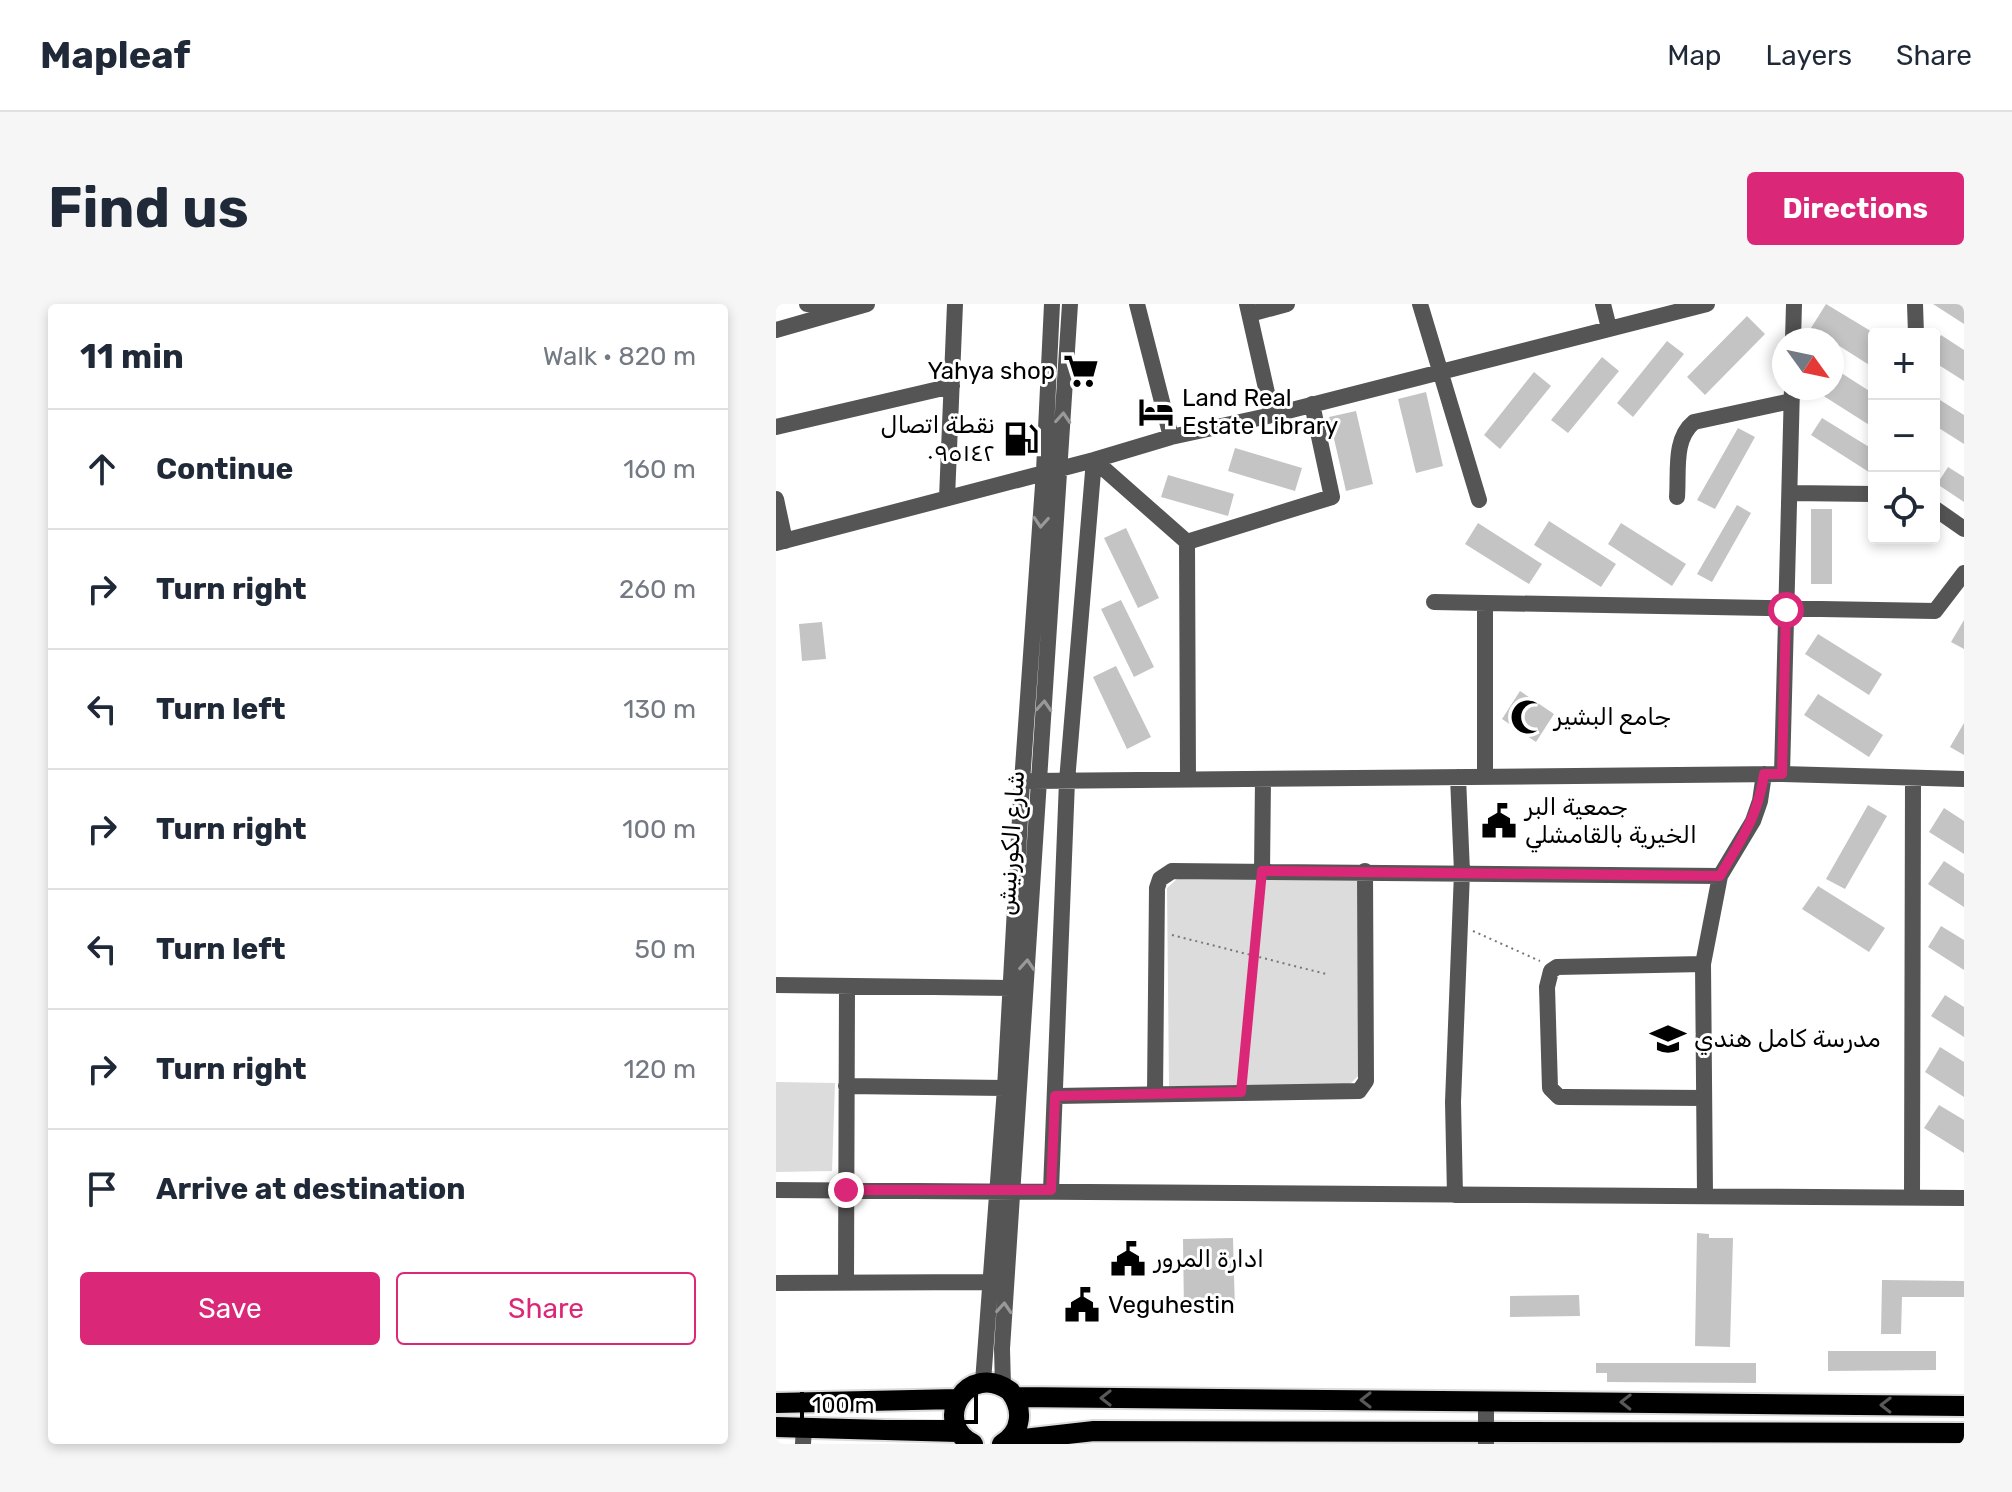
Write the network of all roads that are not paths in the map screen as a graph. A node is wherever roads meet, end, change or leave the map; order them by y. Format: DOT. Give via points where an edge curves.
graph roads {
  1 [pos="807,304"];
  2 [pos="955,304"];
  3 [pos="1052,304"];
  4 [pos="1070,304"];
  5 [pos="1137,304"];
  6 [pos="1287,304"];
  7 [pos="1420,304"];
  8 [pos="1603,304"];
  9 [pos="1707,304"];
  10 [pos="1794,304"];
  11 [pos="1915,304"];
  12 [pos="861,306"];
  13 [pos="1248,309"];
  14 [pos="1609,328"];
  15 [pos="1793,328"];
  16 [pos="1916,328"];
  17 [pos="776,330"];
  18 [pos="1440,372"];
  19 [pos="952,386"];
  20 [pos="1772,400"];
  21 [pos="1791,400"];
  22 [pos="1312,404"];
  23 [pos="1272,415"];
  24 [pos="776,427"];
  25 [pos="1171,437"];
  26 [pos="1094,460"];
  27 [pos="1052,469"];
  28 [pos="1790,493"];
  29 [pos="1868,494"];
  30 [pos="1677,497"];
  31 [pos="947,498"];
  32 [pos="776,499"];
  33 [pos="1479,500"];
  34 [pos="1940,512"];
  35 [pos="1964,529"];
  36 [pos="780,542"];
  37 [pos="1187,542"];
  38 [pos="1964,573"];
  39 [pos="1434,602"];
  40 [pos="1485,603"];
  41 [pos="1786,610"];
  42 [pos="1764,774"];
  43 [pos="1782,774"];
  44 [pos="1458,777"];
  45 [pos="1485,777"];
  46 [pos="1263,779"];
  47 [pos="1913,779"];
  48 [pos="1964,779"];
  49 [pos="1188,780"];
  50 [pos="1030,781"];
  51 [pos="1067,781"];
  52 [pos="1262,871"];
  53 [pos="1365,871"];
  54 [pos="1462,872"];
  55 [pos="1720,876"];
  56 [pos="1703,964"];
  57 [pos="776,985"];
  58 [pos="847,986"];
  59 [pos="1011,988"];
  60 [pos="846,1086"];
  61 [pos="1005,1088"];
  62 [pos="1155,1094"];
  63 [pos="1055,1096"];
  64 [pos="1704,1098"];
  65 [pos="776,1190"];
  66 [pos="846,1190"];
  67 [pos="1005,1190"];
  68 [pos="1051,1190"];
  69 [pos="1455,1195"];
  70 [pos="1705,1195"];
  71 [pos="1912,1197"];
  72 [pos="1964,1198"];
  73 [pos="989,1282"];
  74 [pos="776,1283"];
  75 [pos="846,1283"];
  76 [pos="1000,1388"];
  77 [pos="958,1399"];
  78 [pos="1486,1401"];
  79 [pos="776,1403"];
  80 [pos="1964,1406"];
  81 [pos="776,1427"];
  82 [pos="1964,1433"];
  83 [pos="804,1436"];
  84 [pos="966,1438"];
  85 [pos="1112,1438"];
  86 [pos="1486,1438"];
  87 [pos="1540,1438"];
  88 [pos="1914,1439"];
  89 [pos="1004,1443"];
  1 -- 12 [label="street"];
  2 -- 19 [label="street"];
  3 -- 27 [label="street, شارع الكورنيش"];
  27 -- 4 [label="street, شارع الكورنيش, one-way"];
  5 -- 25 [label="street"];
  6 -- 13 [label="street"];
  7 -- 18 [label="street"];
  8 -- 14 [label="street"];
  9 -- 14 [label="street"];
  10 -- 15 [label="street"];
  11 -- 16 [label="street"];
  12 -- 17 [label="street"];
  13 -- 23 [label="street"];
  14 -- 18 [label="street"];
  18 -- 22 [label="street"];
  18 -- 33 [label="street"];
  19 -- 24 [label="street"];
  19 -- 31 [label="street"];
  20 -- 30 [label="street" via="1688,427 1680,439"];
  21 -- 28 [label="street"];
  22 -- 23 [label="street"];
  22 -- 37 [label="street" via="1332,497"];
  23 -- 25 [label="street"];
  25 -- 26 [label="street"];
  26 -- 27 [label="street"];
  26 -- 37 [label="street"];
  26 -- 51 [label="street"];
  27 -- 31 [label="street"];
  27 -- 50 [label="street, شارع الكورنيش"];
  28 -- 29 [label="street"];
  28 -- 41 [label="street"];
  31 -- 36 [label="street"];
  32 -- 36 [label="street"];
  34 -- 35 [label="street"];
  37 -- 49 [label="street"];
  38 -- 41 [label="street" via="1935,611"];
  39 -- 40 [label="street"];
  40 -- 41 [label="street"];
  40 -- 45 [label="street"];
  41 -- 43 [label="street"];
  42 -- 43 [label="street"];
  42 -- 45 [label="street"];
  42 -- 55 [label="street" via="1753,821"];
  43 -- 47 [label="street"];
  44 -- 45 [label="street"];
  44 -- 46 [label="street"];
  44 -- 54 [label="street"];
  46 -- 49 [label="street"];
  46 -- 52 [label="street"];
  47 -- 48 [label="street"];
  47 -- 71 [label="street"];
  49 -- 51 [label="street"];
  50 -- 51 [label="street"];
  50 -- 59 [label="street, شارع الكورنيش"];
  67 -- 50 [label="street, شارع الكورنيش, one-way"];
  51 -- 63 [label="street"];
  52 -- 53 [label="street"];
  52 -- 62 [label="street" via="1167,873 1160,879"];
  53 -- 54 [label="street"];
  53 -- 62 [label="street" via="1365,1085 1355,1093"];
  54 -- 55 [label="street"];
  54 -- 69 [label="street" via="1453,1102"];
  55 -- 56 [label="street"];
  56 -- 64 [label="street"];
  56 -- 64 [label="street" via="1557,967 1547,987 1553,1093"];
  57 -- 58 [label="street"];
  58 -- 59 [label="street"];
  58 -- 60 [label="street"];
  59 -- 61 [label="street, شارع الكورنيش"];
  60 -- 61 [label="street"];
  60 -- 66 [label="street"];
  61 -- 67 [label="street, شارع الكورنيش"];
  62 -- 63 [label="street"];
  63 -- 68 [label="street"];
  64 -- 70 [label="street"];
  65 -- 66 [label="street"];
  66 -- 67 [label="street"];
  66 -- 75 [label="street"];
  67 -- 68 [label="street"];
  67 -- 73 [label="street, شارع الكورنيش"];
  76 -- 67 [label="street, شارع الكورنيش, one-way"];
  68 -- 69 [label="street"];
  69 -- 70 [label="street"];
  70 -- 71 [label="street"];
  71 -- 72 [label="street"];
  73 -- 75 [label="street"];
  73 -- 76 [label="street, شارع الكورنيش"];
  74 -- 75 [label="street"];
  76 -- 77 [label="main road" via="964,1391"];
  78 -- 76 [label="main road, one-way"];
  76 -- 89 [label="main road" via="1018,1404 1019,1421"];
  77 -- 79 [label="main road"];
  77 -- 84 [label="main road" via="954,1415"];
  80 -- 78 [label="main road, one-way"];
  78 -- 86 [label="street"];
  81 -- 83 [label="main road"];
  82 -- 88 [label="main road"];
  83 -- 84 [label="main road"];
  85 -- 86 [label="main road"];
  85 -- 89 [label="main road" via="1094,1431"];
  86 -- 87 [label="main road"];
  87 -- 88 [label="main road"];
}
